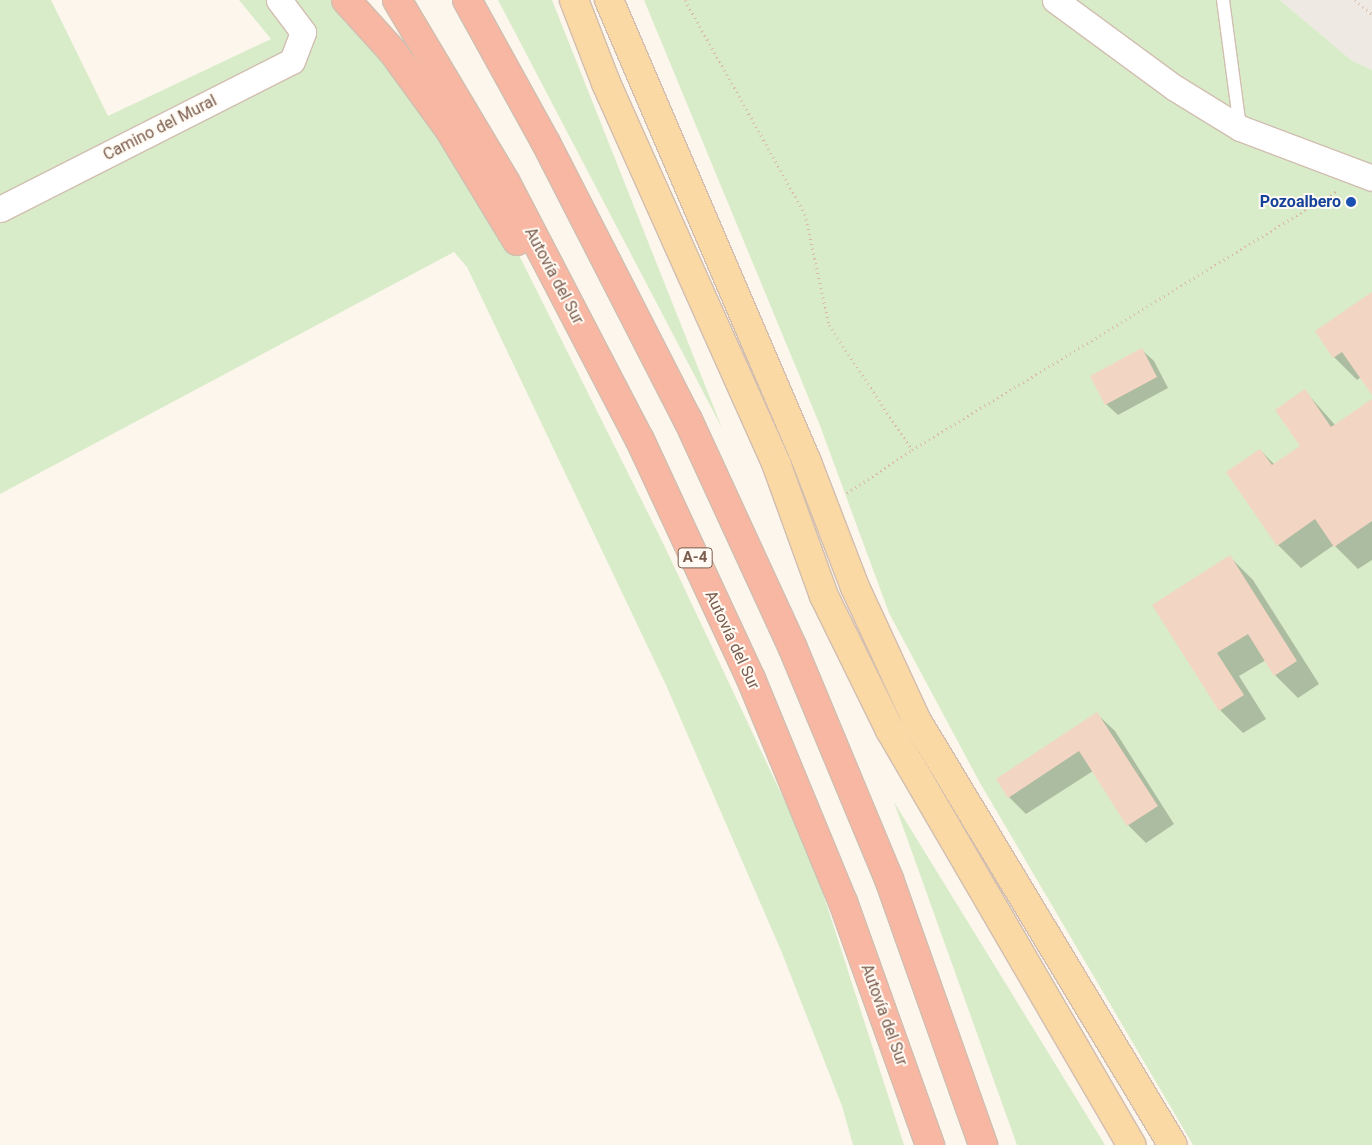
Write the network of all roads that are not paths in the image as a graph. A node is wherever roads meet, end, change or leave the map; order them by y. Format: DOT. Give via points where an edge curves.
graph roads {
  1 [pos="279,0"];
  2 [pos="346,0"];
  3 [pos="397,0"];
  4 [pos="467,0"];
  5 [pos="574,0"];
  6 [pos="609,0"];
  7 [pos="1055,0"];
  8 [pos="1223,0"];
  9 [pos="1240,128"];
  10 [pos="1367,177"];
  11 [pos="0,209"];
  12 [pos="640,440"];
  13 [pos="930,1145"];
  14 [pos="983,1145"];
  15 [pos="1132,1145"];
  16 [pos="1174,1145"];
  1 -- 11 [label="street, Camino del Mural" via="304,32 292,61"];
  2 -- 12 [label="highway" via="393,52 449,129"];
  3 -- 12 [label="highway, Autovía del Sur / A-4" via="506,183"];
  4 -- 14 [label="highway" via="546,143 688,420 792,646 889,879"];
  5 -- 15 [label="main road" via="606,83 777,466 824,596 890,730"];
  6 -- 16 [label="main road" via="855,587 917,721"];
  7 -- 9 [label="street" via="1175,88"];
  8 -- 9 [label="lane"];
  9 -- 10 [label="street"];
  12 -- 13 [label="highway, Autovía del Sur / A-4" via="762,705 843,902"];
}
